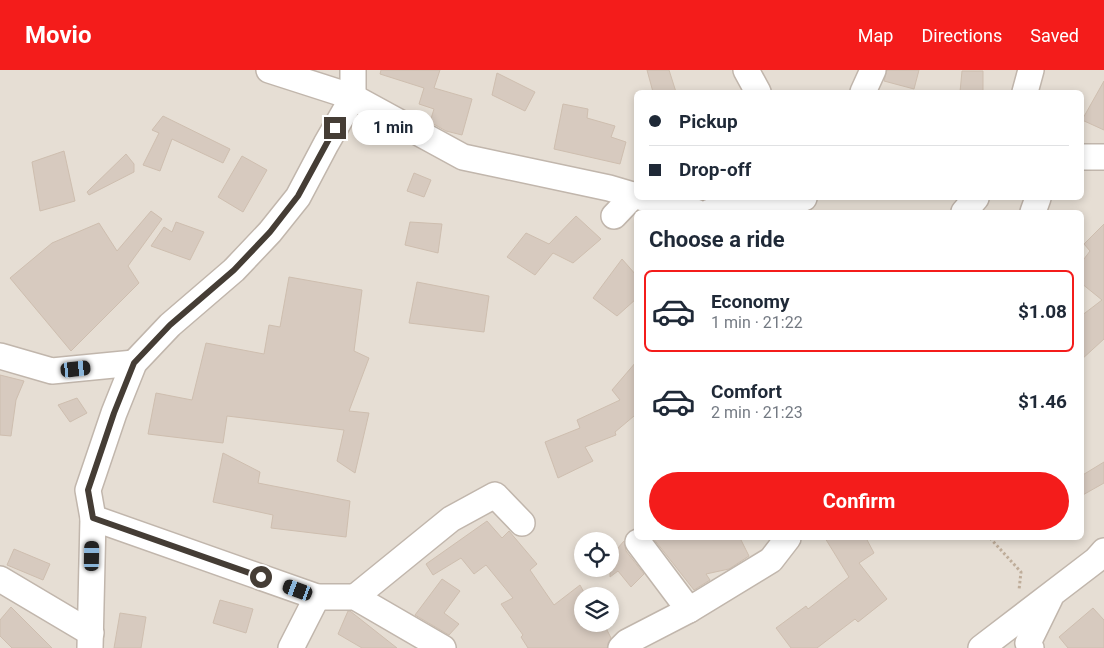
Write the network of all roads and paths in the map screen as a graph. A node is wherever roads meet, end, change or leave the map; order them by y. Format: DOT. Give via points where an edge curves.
graph roads {
  1 [pos="269,70"];
  2 [pos="353,70"];
  3 [pos="873,70"];
  4 [pos="1031,70"];
  5 [pos="864,90"];
  6 [pos="1025,90"];
  7 [pos="354,97"];
  8 [pos="1104,157"];
  9 [pos="1084,158"];
  10 [pos="634,195"];
  11 [pos="634,199"];
  12 [pos="652,200"];
  13 [pos="974,200"];
  14 [pos="789,205"];
  15 [pos="689,210"];
  16 [pos="733,210"];
  17 [pos="966,210"];
  18 [pos="614,216"];
  19 [pos="0,356"];
  20 [pos="134,363"];
  21 [pos="93,518"];
  22 [pos="522,524"];
  23 [pos="786,540"];
  24 [pos="992,540"];
  25 [pos="638,542"];
  26 [pos="1104,551"];
  27 [pos="0,579"];
  28 [pos="1053,591"];
  29 [pos="317,597"];
  30 [pos="355,597"];
  31 [pos="689,610"];
  32 [pos="1015,622"];
  33 [pos="90,640"];
  34 [pos="291,648"];
  35 [pos="443,648"];
  36 [pos="621,648"];
  37 [pos="981,648"];
  38 [pos="1031,648"];
  1 -- 7 [label="street"];
  2 -- 7 [label="street"];
  3 -- 5 [label="street"];
  4 -- 6 [label="street"];
  7 -- 10 [label="street" via="463,157"];
  7 -- 20 [label="street" via="298,196 270,232"];
  8 -- 9 [label="street"];
  11 -- 18 [label="street"];
  12 -- 15 [label="street"];
  13 -- 17 [label="street"];
  14 -- 16 [label="street"];
  19 -- 20 [label="street" via="52,371"];
  20 -- 21 [label="street" via="88,490"];
  21 -- 29 [label="street"];
  21 -- 33 [label="street"];
  22 -- 30 [label="street" via="495,495 451,519"];
  23 -- 31 [label="street" via="771,560"];
  24 -- 32 [label="path" via="1021,572"];
  25 -- 31 [label="street"];
  26 -- 28 [label="street"];
  27 -- 33 [label="street"];
  28 -- 32 [label="street"];
  28 -- 38 [label="street" via="1028,643"];
  29 -- 30 [label="street"];
  29 -- 34 [label="street"];
  30 -- 35 [label="street"];
  31 -- 36 [label="street"];
  32 -- 37 [label="street"];
}
